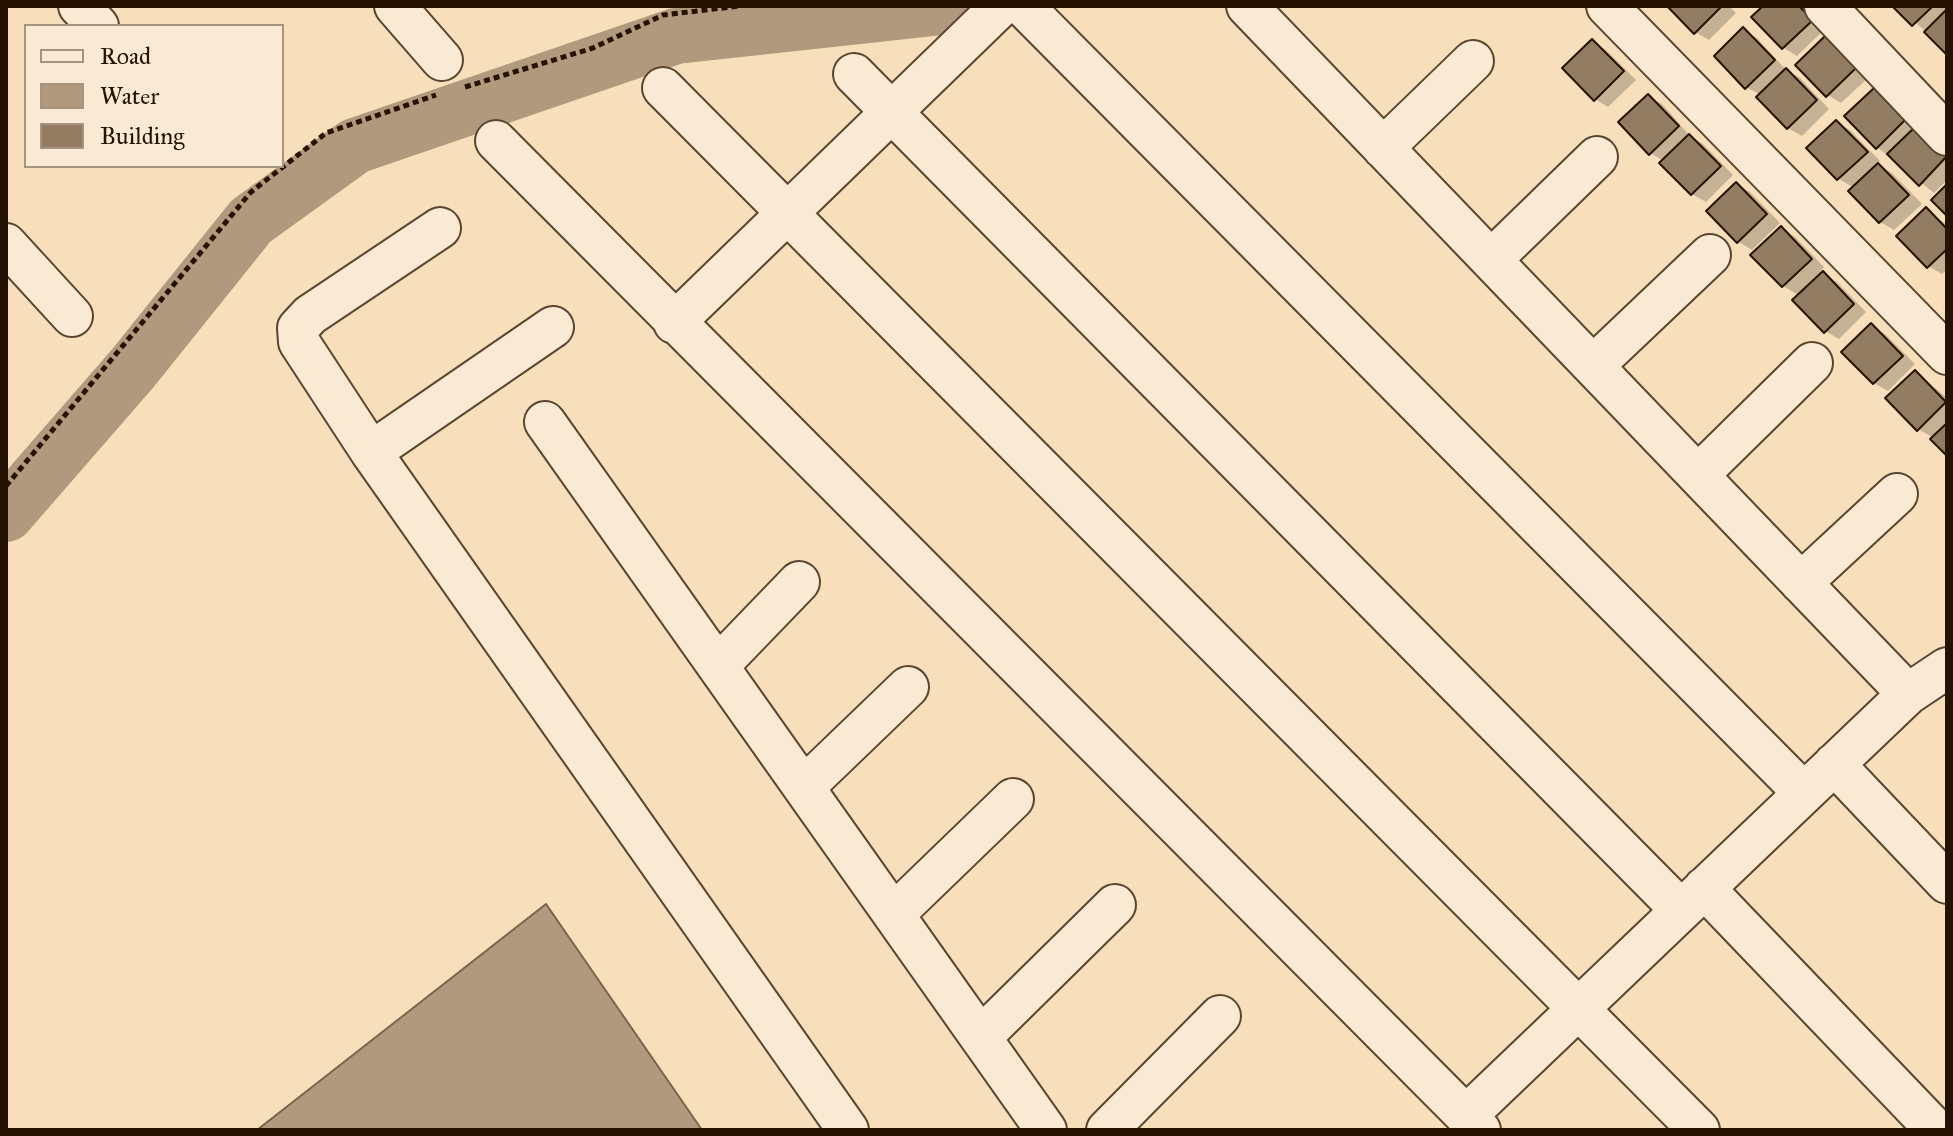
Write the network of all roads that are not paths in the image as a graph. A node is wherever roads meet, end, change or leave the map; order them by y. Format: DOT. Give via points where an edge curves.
graph roads {
  1 [pos="79,6"];
  2 [pos="395,6"];
  3 [pos="1001,6"];
  4 [pos="1023,6"];
  5 [pos="1247,6"];
  6 [pos="1607,6"];
  7 [pos="1825,6"];
  8 [pos="96,24"];
  9 [pos="1473,61"];
  10 [pos="854,74"];
  11 [pos="447,81"];
  12 [pos="663,88"];
  13 [pos="892,112"];
  14 [pos="1947,135"];
  15 [pos="496,141"];
  16 [pos="1383,148"];
  17 [pos="1597,157"];
  18 [pos="788,213"];
  19 [pos="440,228"];
  20 [pos="6,244"];
  21 [pos="1710,255"];
  22 [pos="1491,260"];
  23 [pos="72,316"];
  24 [pos="674,323"];
  25 [pos="553,327"];
  26 [pos="1947,354"];
  27 [pos="1812,363"];
  28 [pos="1593,366"];
  29 [pos="545,422"];
  30 [pos="371,452"];
  31 [pos="1698,475"];
  32 [pos="1897,494"];
  33 [pos="799,582"];
  34 [pos="1801,583"];
  35 [pos="718,666"];
  36 [pos="1947,668"];
  37 [pos="908,687"];
  38 [pos="1908,694"];
  39 [pos="1834,764"];
  40 [pos="804,787"];
  41 [pos="1804,793"];
  42 [pos="1013,799"];
  43 [pos="1947,883"];
  44 [pos="1693,899"];
  45 [pos="1115,905"];
  46 [pos="894,914"];
  47 [pos="1579,1008"];
  48 [pos="1220,1016"];
  49 [pos="981,1037"];
  50 [pos="1473,1123"];
  51 [pos="848,1130"];
  52 [pos="1046,1130"];
  53 [pos="1107,1130"];
  54 [pos="1699,1130"];
  55 [pos="1936,1130"];
  1 -- 8 [label="street"];
  2 -- 11 [label="street"];
  3 -- 13 [label="street"];
  4 -- 41 [label="street"];
  5 -- 16 [label="street"];
  6 -- 26 [label="street"];
  7 -- 14 [label="street"];
  9 -- 16 [label="street"];
  10 -- 13 [label="street"];
  12 -- 18 [label="street"];
  13 -- 18 [label="street"];
  13 -- 44 [label="street"];
  15 -- 24 [label="street"];
  16 -- 22 [label="street"];
  17 -- 22 [label="street"];
  18 -- 24 [label="street"];
  18 -- 47 [label="street"];
  19 -- 30 [label="street" via="298,328 299,342"];
  20 -- 23 [label="street"];
  21 -- 28 [label="street"];
  22 -- 28 [label="street"];
  24 -- 50 [label="street"];
  25 -- 30 [label="street"];
  27 -- 31 [label="street"];
  28 -- 31 [label="street"];
  29 -- 35 [label="street"];
  30 -- 51 [label="street"];
  31 -- 34 [label="street"];
  32 -- 34 [label="street"];
  33 -- 35 [label="street"];
  34 -- 38 [label="street"];
  35 -- 40 [label="street"];
  36 -- 38 [label="street"];
  37 -- 40 [label="street"];
  38 -- 39 [label="street"];
  39 -- 41 [label="street"];
  39 -- 43 [label="street"];
  40 -- 46 [label="street"];
  41 -- 44 [label="street"];
  42 -- 46 [label="street"];
  44 -- 47 [label="street"];
  44 -- 55 [label="street"];
  45 -- 49 [label="street"];
  46 -- 49 [label="street"];
  47 -- 50 [label="street"];
  47 -- 54 [label="street"];
  48 -- 53 [label="street"];
  49 -- 52 [label="street"];
}
